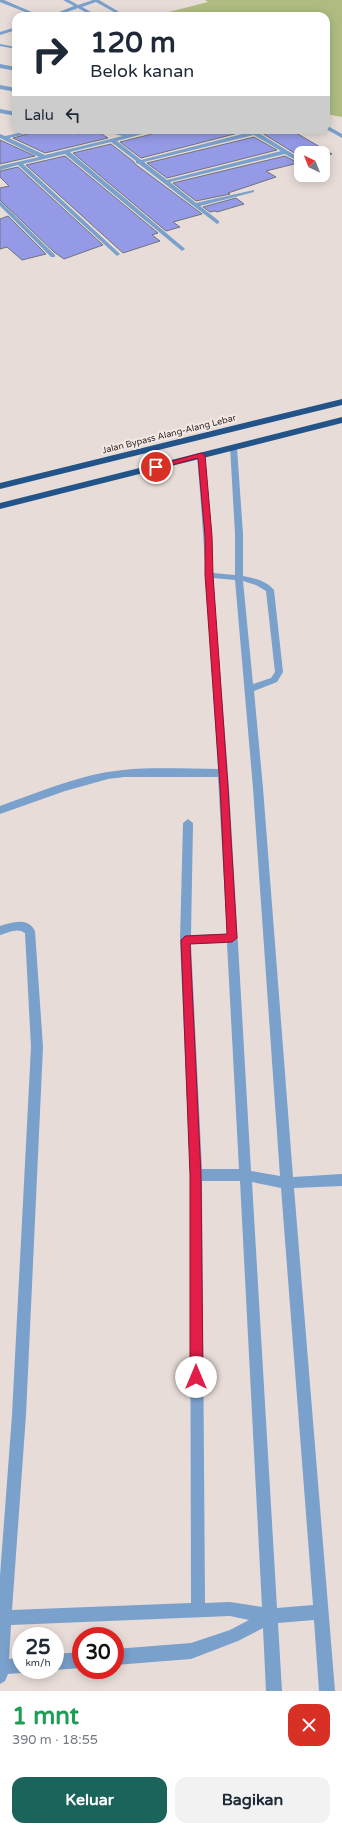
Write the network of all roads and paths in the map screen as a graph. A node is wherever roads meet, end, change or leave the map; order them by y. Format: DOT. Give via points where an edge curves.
graph roads {
  1 [pos="0,0"];
  2 [pos="65,0"];
  3 [pos="96,0"];
  4 [pos="14,6"];
  5 [pos="79,6"];
  6 [pos="7,8"];
  7 [pos="28,12"];
  8 [pos="62,12"];
  9 [pos="89,12"];
  10 [pos="117,12"];
  11 [pos="12,30"];
  12 [pos="0,34"];
  13 [pos="0,46"];
  14 [pos="12,48"];
  15 [pos="2,67"];
  16 [pos="12,68"];
  17 [pos="0,73"];
  18 [pos="0,87"];
  19 [pos="12,89"];
  20 [pos="0,111"];
  21 [pos="8,112"];
  22 [pos="12,113"];
  23 [pos="0,114"];
  24 [pos="330,129"];
  25 [pos="18,134"];
  26 [pos="121,134"];
  27 [pos="139,134"];
  28 [pos="241,134"];
  29 [pos="257,134"];
  30 [pos="131,136"];
  31 [pos="342,136"];
  32 [pos="2,137"];
  33 [pos="112,140"];
  34 [pos="66,152"];
  35 [pos="286,152"];
  36 [pos="44,157"];
  37 [pos="294,157"];
  38 [pos="138,162"];
  39 [pos="20,163"];
  40 [pos="0,168"];
  41 [pos="165,182"];
  42 [pos="252,190"];
  43 [pos="0,203"];
  44 [pos="195,205"];
  45 [pos="218,222"];
  46 [pos="182,249"];
  47 [pos="117,254"];
  48 [pos="53,256"];
  49 [pos="342,402"];
  50 [pos="342,420"];
  51 [pos="233,448"];
  52 [pos="201,455"];
  53 [pos="0,486"];
  54 [pos="0,506"];
  55 [pos="209,575"];
  56 [pos="239,578"];
  57 [pos="249,689"];
  58 [pos="223,773"];
  59 [pos="0,810"];
  60 [pos="188,823"];
  61 [pos="0,931"];
  62 [pos="232,938"];
  63 [pos="185,940"];
  64 [pos="196,1175"];
  65 [pos="245,1175"];
  66 [pos="342,1180"];
  67 [pos="286,1183"];
  68 [pos="198,1610"];
  69 [pos="320,1612"];
  70 [pos="271,1616"];
  71 [pos="2,1618"];
  72 [pos="124,1656"];
  73 [pos="12,1667"];
  74 [pos="0,1670"];
  75 [pos="274,1691"];
  76 [pos="327,1691"];
  1 -- 4 [label="street"];
  2 -- 5 [label="street"];
  3 -- 5 [label="street"];
  3 -- 10 [label="street"];
  4 -- 6 [label="street"];
  4 -- 7 [label="street"];
  5 -- 8 [label="street"];
  5 -- 9 [label="street"];
  11 -- 12 [label="street"];
  13 -- 14 [label="street"];
  15 -- 16 [label="street"];
  15 -- 17 [label="street"];
  18 -- 19 [label="street"];
  20 -- 21 [label="street"];
  21 -- 22 [label="street"];
  21 -- 23 [label="street"];
  24 -- 31 [label="street"];
  25 -- 32 [label="street"];
  26 -- 30 [label="street"];
  27 -- 30 [label="street"];
  28 -- 38 [label="street"];
  29 -- 35 [label="street"];
  30 -- 33 [label="street"];
  32 -- 36 [label="street"];
  33 -- 34 [label="street"];
  33 -- 38 [label="street"];
  34 -- 36 [label="street"];
  34 -- 46 [label="street"];
  35 -- 37 [label="street"];
  35 -- 41 [label="street"];
  36 -- 39 [label="street"];
  38 -- 41 [label="street"];
  39 -- 40 [label="street"];
  39 -- 47 [label="street"];
  41 -- 44 [label="street"];
  42 -- 44 [label="street"];
  43 -- 48 [label="street"];
  44 -- 45 [label="street"];
  49 -- 53 [label="highway, Jalan Bypass Alang-Alang Lebar"];
  50 -- 51 [label="highway"];
  51 -- 52 [label="highway"];
  51 -- 56 [label="street" via="239,534"];
  52 -- 54 [label="highway"];
  52 -- 55 [label="street"];
  55 -- 56 [label="street"];
  55 -- 58 [label="street"];
  56 -- 57 [label="street"];
  56 -- 57 [label="street" via="263,585 270,590 279,672 274,680"];
  57 -- 67 [label="street"];
  58 -- 59 [label="street" via="109,775 68,786"];
  58 -- 62 [label="street"];
  60 -- 63 [label="street"];
  61 -- 71 [label="street" via="16,925 24,926 30,931 37,1048 19,1415"];
  62 -- 63 [label="street"];
  62 -- 65 [label="street"];
  63 -- 64 [label="street"];
  64 -- 65 [label="street"];
  64 -- 68 [label="street"];
  65 -- 67 [label="street"];
  65 -- 70 [label="street"];
  66 -- 67 [label="street"];
  67 -- 69 [label="street"];
  68 -- 70 [label="street" via="230,1609"];
  68 -- 71 [label="street"];
  69 -- 70 [label="street"];
  69 -- 76 [label="street"];
  70 -- 72 [label="street" via="233,1636 191,1651"];
  70 -- 75 [label="street"];
  71 -- 74 [label="street"];
  73 -- 74 [label="street"];
}
